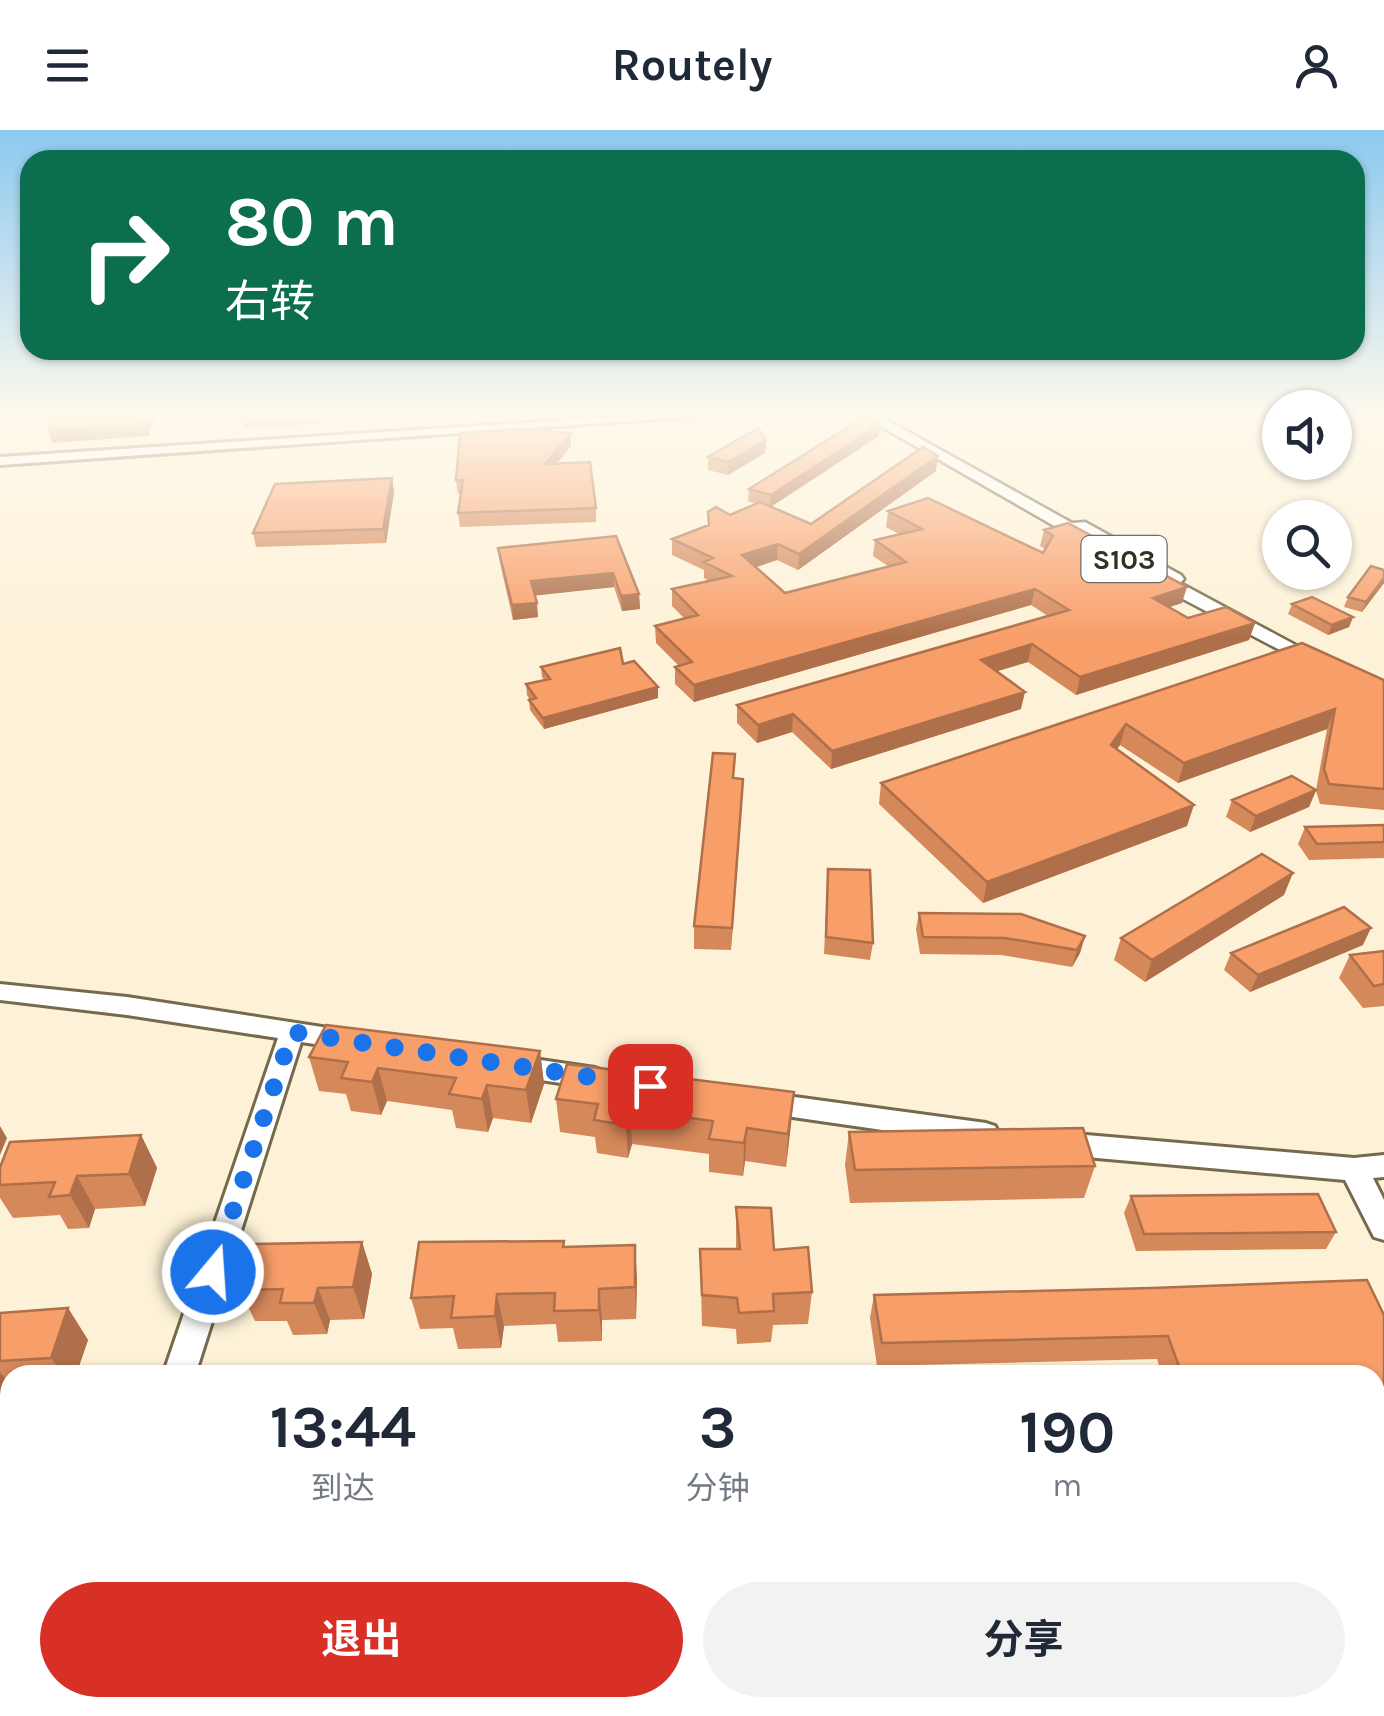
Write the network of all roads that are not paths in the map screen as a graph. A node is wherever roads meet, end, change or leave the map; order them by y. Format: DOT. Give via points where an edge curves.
graph roads {
  1 [pos="997,489"];
  2 [pos="1015,489"];
  3 [pos="0,992"];
  4 [pos="292,1032"];
  5 [pos="367,1043"];
  6 [pos="479,1060"];
  7 [pos="630,1083"];
  8 [pos="746,1100"];
  9 [pos="1384,1166"];
  10 [pos="1354,1169"];
  11 [pos="1384,1228"];
  12 [pos="182,1365"];
  1 -- 2 [label="main road, S103" via="1163,582 1334,666"];
  3 -- 4 [label="street"];
  4 -- 5 [label="street"];
  4 -- 12 [label="street"];
  6 -- 7 [label="street"];
  8 -- 10 [label="street" via="1025,1140"];
  9 -- 10 [label="street"];
  10 -- 11 [label="street"];
}
